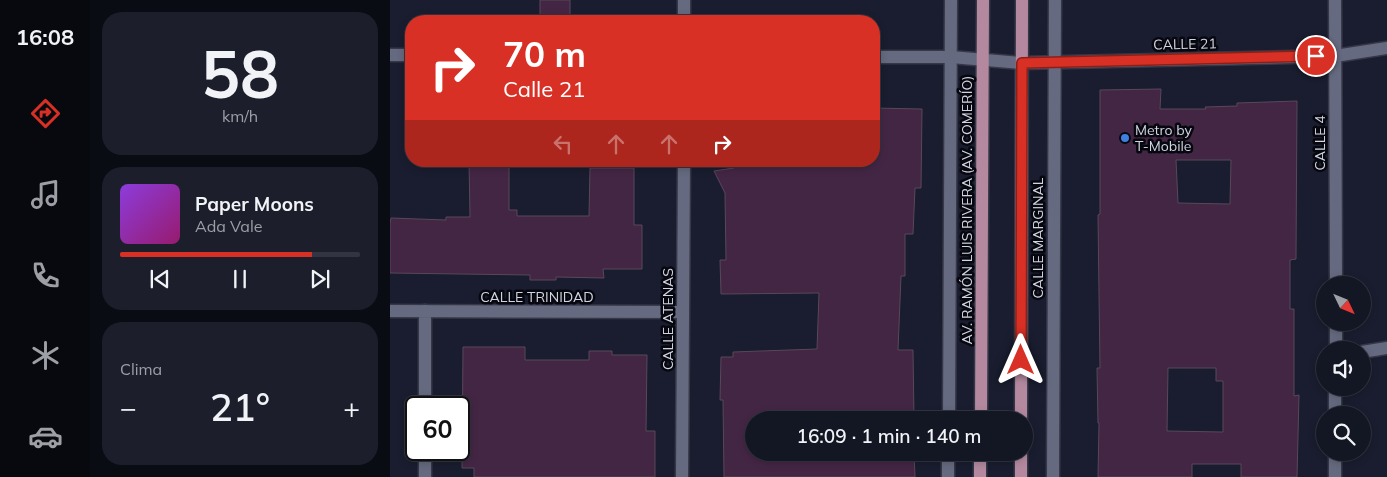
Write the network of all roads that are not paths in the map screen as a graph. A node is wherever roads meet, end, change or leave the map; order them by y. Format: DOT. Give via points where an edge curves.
graph roads {
  1 [pos="684,0"];
  2 [pos="951,0"];
  3 [pos="983,0"];
  4 [pos="1022,0"];
  5 [pos="1055,0"];
  6 [pos="1335,0"];
  7 [pos="684,15"];
  8 [pos="1387,48"];
  9 [pos="390,55"];
  10 [pos="405,55"];
  11 [pos="1335,56"];
  12 [pos="880,57"];
  13 [pos="951,57"];
  14 [pos="983,60"];
  15 [pos="1054,62"];
  16 [pos="1022,63"];
  17 [pos="684,167"];
  18 [pos="1336,276"];
  19 [pos="390,311"];
  20 [pos="425,311"];
  21 [pos="683,312"];
  22 [pos="1387,348"];
  23 [pos="1371,351"];
  24 [pos="425,396"];
  25 [pos="949,411"];
  26 [pos="981,411"];
  27 [pos="1021,411"];
  28 [pos="425,461"];
  29 [pos="948,461"];
  30 [pos="980,461"];
  31 [pos="1021,461"];
  32 [pos="1335,461"];
  33 [pos="425,477"];
  34 [pos="682,477"];
  35 [pos="948,477"];
  36 [pos="980,477"];
  37 [pos="1021,477"];
  38 [pos="1053,477"];
  39 [pos="1335,477"];
  1 -- 7 [label="street"];
  2 -- 13 [label="street"];
  3 -- 14 [label="main road, AV. RAMÓN LUIS RIVERA (AV. COMERÍO)"];
  4 -- 16 [label="main road"];
  5 -- 15 [label="street, CALLE MARGINAL"];
  6 -- 11 [label="street, CALLE 4"];
  8 -- 11 [label="street, CALLE 21"];
  9 -- 10 [label="street"];
  11 -- 15 [label="street, CALLE 21"];
  11 -- 18 [label="street, CALLE 4"];
  12 -- 13 [label="street, CALLE 21"];
  13 -- 14 [label="street, CALLE 21"];
  13 -- 25 [label="street"];
  14 -- 16 [label="street, CALLE 21"];
  14 -- 26 [label="main road, AV. RAMÓN LUIS RIVERA (AV. COMERÍO)"];
  15 -- 16 [label="street, CALLE 21"];
  15 -- 38 [label="street, CALLE MARGINAL"];
  16 -- 27 [label="main road"];
  17 -- 21 [label="street, CALLE ATENAS"];
  19 -- 20 [label="street, CALLE TRINIDAD"];
  20 -- 21 [label="street, CALLE TRINIDAD"];
  20 -- 24 [label="street"];
  21 -- 34 [label="street, CALLE ATENAS"];
  22 -- 23 [label="street"];
  28 -- 33 [label="street"];
  29 -- 35 [label="street"];
  30 -- 36 [label="main road"];
  31 -- 37 [label="main road"];
  32 -- 39 [label="street"];
}
